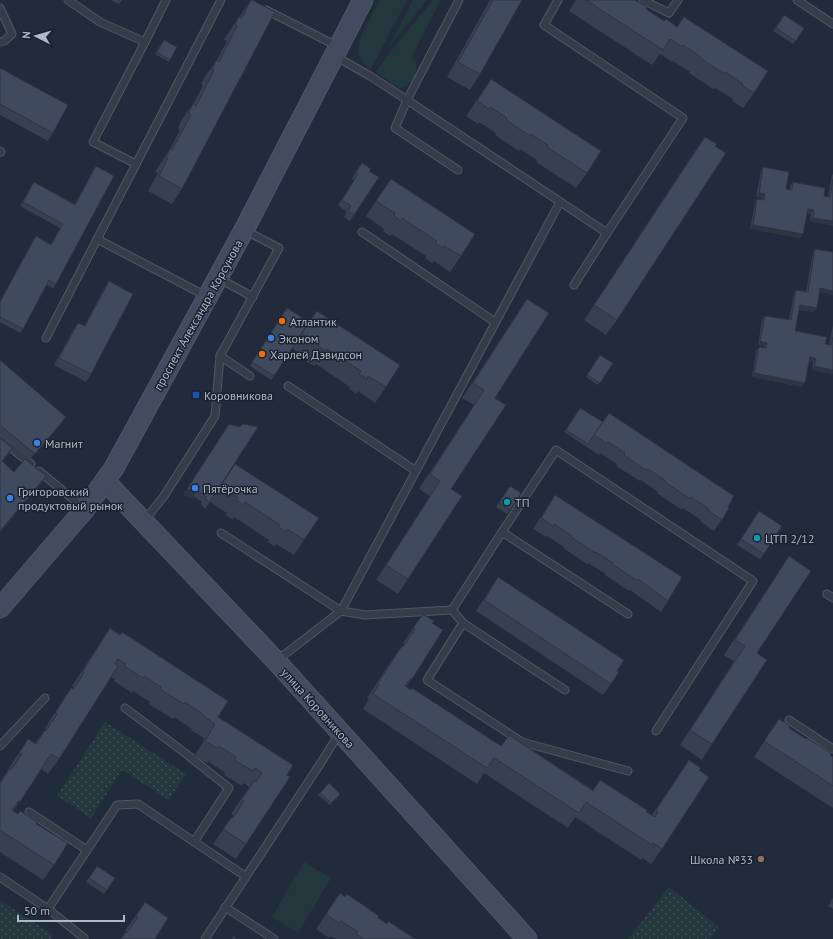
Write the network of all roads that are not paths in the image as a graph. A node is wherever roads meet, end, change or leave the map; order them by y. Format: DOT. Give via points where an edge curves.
graph roads {
  1 [pos="68,0"];
  2 [pos="166,0"];
  3 [pos="221,0"];
  4 [pos="363,0"];
  5 [pos="459,0"];
  6 [pos="558,0"];
  7 [pos="644,0"];
  8 [pos="678,0"];
  9 [pos="797,0"];
  10 [pos="257,6"];
  11 [pos="0,8"];
  12 [pos="833,24"];
  13 [pos="0,42"];
  14 [pos="145,42"];
  15 [pos="337,52"];
  16 [pos="408,100"];
  17 [pos="136,164"];
  18 [pos="458,170"];
  19 [pos="560,202"];
  20 [pos="244,230"];
  21 [pos="362,232"];
  22 [pos="607,233"];
  23 [pos="97,239"];
  24 [pos="218,278"];
  25 [pos="574,285"];
  26 [pos="208,297"];
  27 [pos="253,297"];
  28 [pos="496,322"];
  29 [pos="46,338"];
  30 [pos="220,356"];
  31 [pos="250,376"];
  32 [pos="288,386"];
  33 [pos="0,440"];
  34 [pos="416,471"];
  35 [pos="105,482"];
  36 [pos="85,509"];
  37 [pos="144,521"];
  38 [pos="502,532"];
  39 [pos="221,533"];
  40 [pos="0,608"];
  41 [pos="452,610"];
  42 [pos="341,611"];
  43 [pos="628,614"];
  44 [pos="463,623"];
  45 [pos="276,661"];
  46 [pos="565,690"];
  47 [pos="45,698"];
  48 [pos="125,708"];
  49 [pos="789,720"];
  50 [pos="340,732"];
  51 [pos="656,732"];
  52 [pos="0,746"];
  53 [pos="833,749"];
  54 [pos="628,771"];
  55 [pos="29,812"];
  56 [pos="194,842"];
  57 [pos="87,850"];
  58 [pos="0,876"];
  59 [pos="245,876"];
  60 [pos="225,907"];
  61 [pos="48,909"];
  62 [pos="83,939"];
  63 [pos="204,939"];
  64 [pos="274,939"];
  65 [pos="527,939"];
  1 -- 14 [label="lane" via="100,22"];
  2 -- 14 [label="lane"];
  3 -- 17 [label="lane"];
  4 -- 15 [label="street, проспект Александра Корсунова"];
  5 -- 16 [label="lane"];
  6 -- 22 [label="lane" via="544,25 683,118"];
  7 -- 8 [label="lane" via="669,13"];
  9 -- 12 [label="lane"];
  10 -- 15 [label="lane"];
  11 -- 13 [label="lane" via="12,34"];
  14 -- 17 [label="lane" via="93,142"];
  15 -- 16 [label="lane"];
  15 -- 20 [label="street, проспект Александра Корсунова"];
  16 -- 18 [label="lane" via="394,128"];
  16 -- 19 [label="lane"];
  17 -- 23 [label="lane"];
  19 -- 22 [label="lane"];
  19 -- 28 [label="lane"];
  20 -- 24 [label="street, проспект Александра Корсунова"];
  20 -- 27 [label="lane" via="279,248"];
  21 -- 28 [label="lane"];
  22 -- 25 [label="lane"];
  23 -- 26 [label="lane"];
  23 -- 29 [label="lane"];
  24 -- 26 [label="street, проспект Александра Корсунова"];
  24 -- 27 [label="lane"];
  26 -- 35 [label="street, проспект Александра Корсунова"];
  27 -- 30 [label="lane"];
  28 -- 34 [label="lane"];
  30 -- 31 [label="lane"];
  30 -- 37 [label="lane" via="215,416 164,496"];
  32 -- 34 [label="lane"];
  33 -- 36 [label="lane"];
  34 -- 42 [label="lane"];
  35 -- 36 [label="street, проспект Александра Корсунова"];
  35 -- 37 [label="street, улица Коровникова"];
  36 -- 40 [label="street, проспект Александра Корсунова"];
  37 -- 45 [label="street, улица Коровникова"];
  38 -- 41 [label="lane"];
  38 -- 43 [label="lane"];
  38 -- 51 [label="lane" via="556,450 753,581"];
  39 -- 42 [label="lane"];
  41 -- 42 [label="lane" via="365,615"];
  41 -- 44 [label="lane"];
  42 -- 45 [label="lane"];
  44 -- 46 [label="lane"];
  44 -- 54 [label="lane" via="427,680 522,742"];
  45 -- 50 [label="street, улица Коровникова"];
  47 -- 52 [label="lane"];
  48 -- 56 [label="lane" via="229,788"];
  49 -- 53 [label="lane"];
  50 -- 59 [label="lane"];
  50 -- 65 [label="street, улица Коровникова"];
  55 -- 57 [label="lane"];
  56 -- 57 [label="lane" via="138,804 117,805"];
  56 -- 59 [label="lane"];
  57 -- 61 [label="lane"];
  58 -- 61 [label="lane"];
  59 -- 60 [label="lane"];
  60 -- 63 [label="lane"];
  60 -- 64 [label="lane"];
  61 -- 62 [label="lane"];
}
